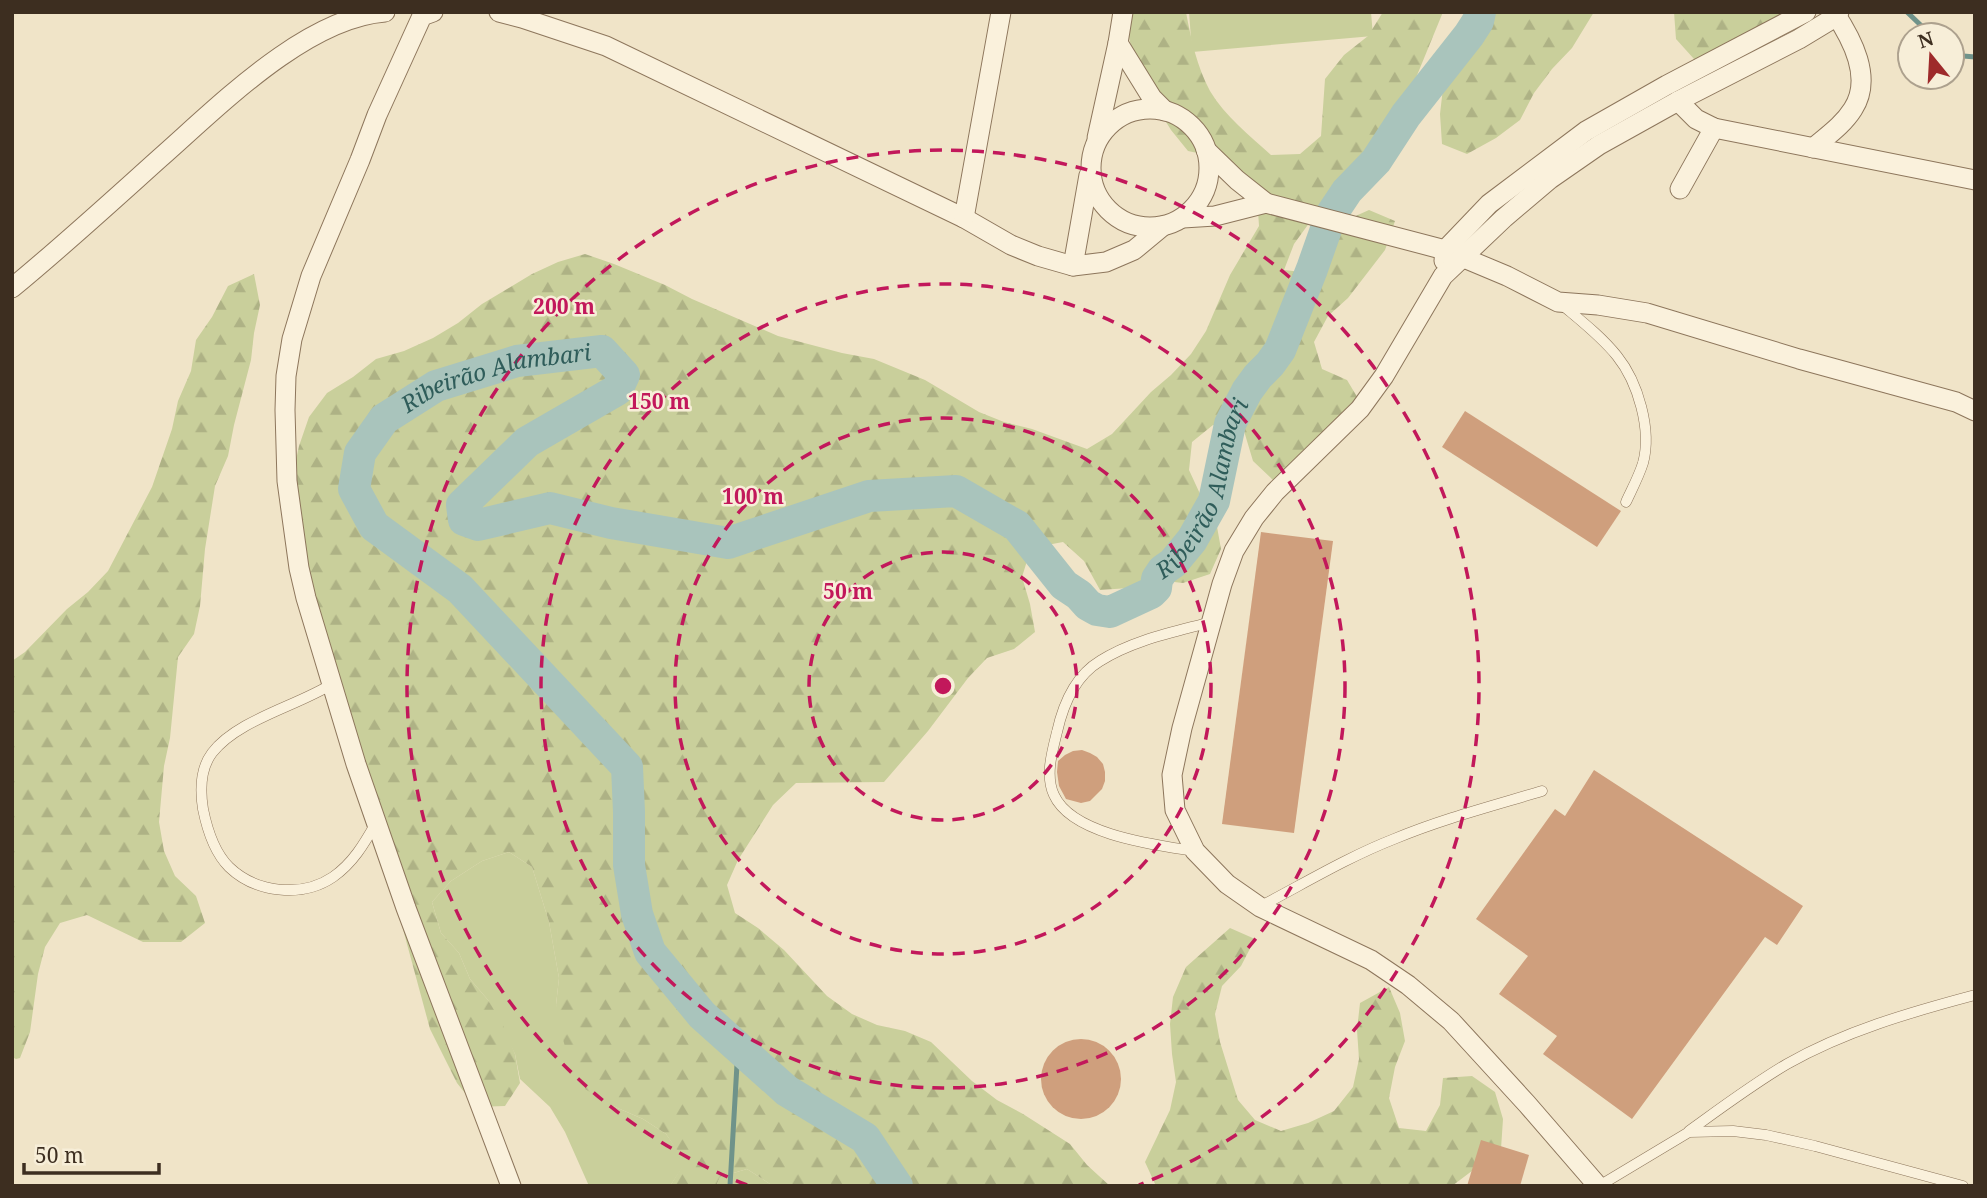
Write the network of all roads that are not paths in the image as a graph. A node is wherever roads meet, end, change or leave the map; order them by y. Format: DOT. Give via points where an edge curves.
graph roads {
  1 [pos="385,12"];
  2 [pos="499,12"];
  3 [pos="1002,12"];
  4 [pos="1123,12"];
  5 [pos="1806,12"];
  6 [pos="421,14"];
  7 [pos="1837,14"];
  8 [pos="1118,43"];
  9 [pos="1678,101"];
  10 [pos="1165,111"];
  11 [pos="1714,128"];
  12 [pos="1096,144"];
  13 [pos="1813,148"];
  14 [pos="1206,150"];
  15 [pos="1090,167"];
  16 [pos="1975,180"];
  17 [pos="1680,189"];
  18 [pos="1273,206"];
  19 [pos="964,218"];
  20 [pos="1182,218"];
  21 [pos="1163,226"];
  22 [pos="1453,253"];
  23 [pos="1073,266"];
  24 [pos="12,288"];
  25 [pos="1558,302"];
  26 [pos="1975,411"];
  27 [pos="1626,502"];
  28 [pos="1211,622"];
  29 [pos="332,684"];
  30 [pos="1542,791"];
  31 [pos="377,823"];
  32 [pos="1195,851"];
  33 [pos="1260,906"];
  34 [pos="1975,995"];
  35 [pos="1689,1132"];
  36 [pos="512,1186"];
  37 [pos="1598,1186"];
  38 [pos="1964,1186"];
  1 -- 24 [label="street" via="343,23 280,56"];
  2 -- 19 [label="street" via="606,46"];
  3 -- 19 [label="street"];
  4 -- 8 [label="street"];
  5 -- 22 [label="street" via="1586,131 1489,204"];
  6 -- 29 [label="street" via="311,276 286,376 286,470 293,531 306,598"];
  7 -- 9 [label="street" via="1799,39"];
  7 -- 13 [label="street" via="1859,65 1860,95 1838,127"];
  8 -- 10 [label="street"];
  8 -- 12 [label="street"];
  9 -- 11 [label="street" via="1696,119"];
  9 -- 22 [label="street" via="1599,145"];
  10 -- 12 [label="street" via="1148,109 1117,119"];
  10 -- 14 [label="street" via="1197,132"];
  11 -- 13 [label="street"];
  11 -- 17 [label="street"];
  12 -- 15 [label="street"];
  13 -- 16 [label="street"];
  14 -- 18 [label="street"];
  14 -- 20 [label="street" via="1206,188 1197,205"];
  15 -- 21 [label="street" via="1094,188 1105,207 1121,221"];
  15 -- 23 [label="street"];
  18 -- 20 [label="street"];
  18 -- 22 [label="street"];
  19 -- 23 [label="street" via="1011,246"];
  20 -- 21 [label="street"];
  21 -- 23 [label="street" via="1134,250 1106,262"];
  22 -- 25 [label="street"];
  22 -- 28 [label="street" via="1384,376 1360,409 1254,518 1234,551"];
  25 -- 26 [label="street" via="1647,313"];
  25 -- 27 [label="lane" via="1618,357 1642,410 1647,438 1643,462"];
  28 -- 32 [label="street" via="1172,775 1175,810"];
  28 -- 32 [label="lane" via="1132,645 1098,661 1078,681 1062,712 1049,775 1054,796 1072,816 1102,831"];
  29 -- 31 [label="street"];
  29 -- 31 [label="lane" via="229,736 212,754 202,772 205,820 228,866 268,888 290,891 332,878 362,847"];
  30 -- 33 [label="lane" via="1392,839"];
  31 -- 36 [label="street"];
  32 -- 33 [label="street" via="1227,884"];
  33 -- 37 [label="street" via="1371,960 1408,985 1451,1021"];
  34 -- 35 [label="lane" via="1846,1036 1788,1064"];
  35 -- 37 [label="lane"];
  35 -- 38 [label="lane" via="1766,1135"];
}
